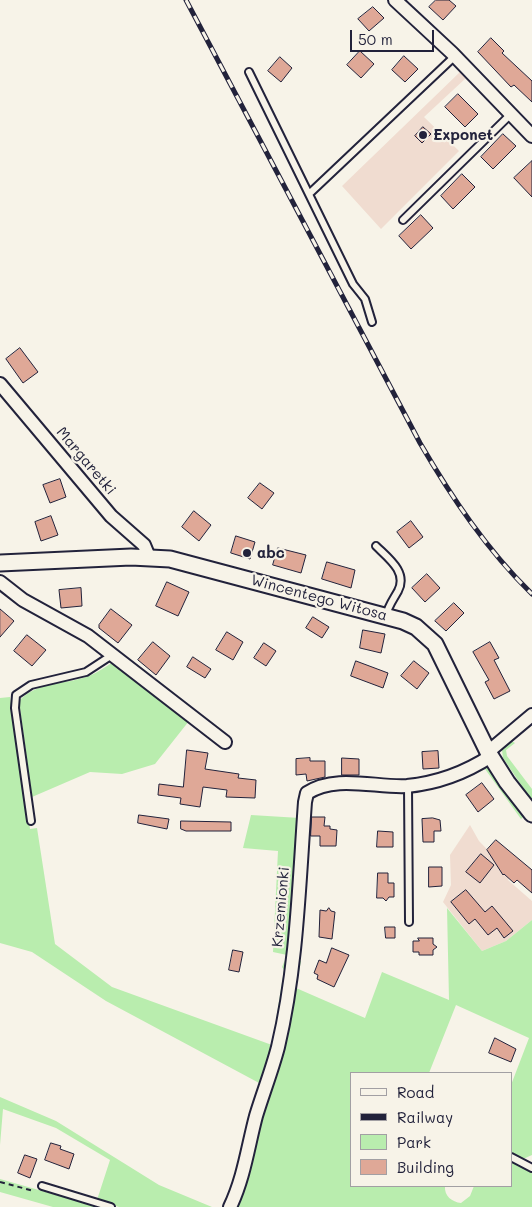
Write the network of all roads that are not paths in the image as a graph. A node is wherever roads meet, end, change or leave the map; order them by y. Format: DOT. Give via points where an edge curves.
graph roads {
  1 [pos="396,0"];
  2 [pos="455,56"];
  3 [pos="249,72"];
  4 [pos="511,114"];
  5 [pos="532,136"];
  6 [pos="309,194"];
  7 [pos="403,220"];
  8 [pos="372,322"];
  9 [pos="0,384"];
  10 [pos="376,546"];
  11 [pos="149,557"];
  12 [pos="0,563"];
  13 [pos="0,582"];
  14 [pos="386,616"];
  15 [pos="112,655"];
  16 [pos="532,715"];
  17 [pos="225,742"];
  18 [pos="489,754"];
  19 [pos="408,786"];
  20 [pos="532,814"];
  21 [pos="31,821"];
  22 [pos="410,922"];
  23 [pos="512,1158"];
  24 [pos="532,1168"];
  25 [pos="42,1186"];
  26 [pos="111,1207"];
  27 [pos="230,1207"];
  1 -- 2 [label="street"];
  2 -- 4 [label="street"];
  2 -- 6 [label="lane"];
  3 -- 6 [label="lane"];
  4 -- 5 [label="street"];
  4 -- 7 [label="lane"];
  6 -- 8 [label="lane" via="353,284 365,299"];
  9 -- 11 [label="street, Margaretki" via="111,516 144,546"];
  10 -- 14 [label="lane" via="397,567 401,580"];
  11 -- 12 [label="street, Wincentego Witosa"];
  11 -- 14 [label="street, Wincentego Witosa" via="187,562"];
  13 -- 15 [label="street" via="23,600 88,636"];
  14 -- 18 [label="street, Wincentego Witosa" via="416,626 435,644"];
  15 -- 17 [label="street"];
  15 -- 21 [label="lane" via="86,672 31,685 16,695 15,708"];
  16 -- 18 [label="street, Krzemionki"];
  18 -- 19 [label="street, Krzemionki" via="453,777"];
  18 -- 20 [label="street, Wincentego Witosa"];
  19 -- 22 [label="lane"];
  19 -- 27 [label="street, Krzemionki" via="337,784 310,791 306,797 296,931 278,1046"];
  23 -- 24 [label="lane"];
  25 -- 26 [label="lane"];
}
